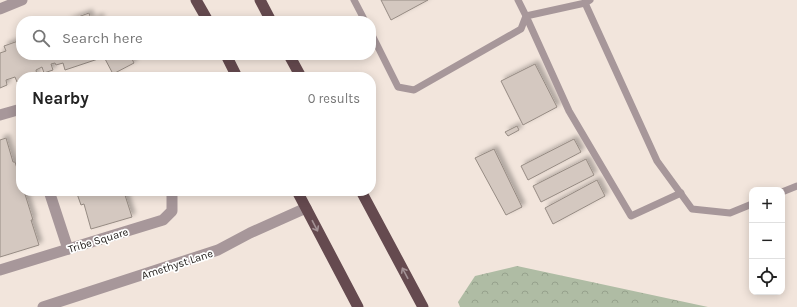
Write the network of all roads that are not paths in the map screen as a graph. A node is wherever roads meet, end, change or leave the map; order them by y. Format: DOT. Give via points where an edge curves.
graph roads {
  1 [pos="22,0"];
  2 [pos="196,0"];
  3 [pos="260,0"];
  4 [pos="354,0"];
  5 [pos="518,0"];
  6 [pos="587,2"];
  7 [pos="0,9"];
  8 [pos="205,16"];
  9 [pos="268,16"];
  10 [pos="362,16"];
  11 [pos="526,16"];
  12 [pos="376,43"];
  13 [pos="228,60"];
  14 [pos="292,60"];
  15 [pos="234,72"];
  16 [pos="298,72"];
  17 [pos="16,110"];
  18 [pos="0,115"];
  19 [pos="797,186"];
  20 [pos="785,191"];
  21 [pos="681,194"];
  22 [pos="51,196"];
  23 [pos="172,196"];
  24 [pos="300,196"];
  25 [pos="365,196"];
  26 [pos="749,205"];
  27 [pos="306,208"];
  28 [pos="68,249"];
  29 [pos="0,270"];
  30 [pos="43,307"];
  31 [pos="358,307"];
  32 [pos="423,307"];
  1 -- 7 [label="street"];
  2 -- 8 [label="highway"];
  3 -- 9 [label="highway"];
  4 -- 10 [label="lane"];
  5 -- 11 [label="lane"];
  6 -- 11 [label="lane"];
  6 -- 21 [label="lane" via="657,161"];
  11 -- 12 [label="lane" via="521,29 414,90 398,87"];
  11 -- 21 [label="lane" via="569,111 631,216"];
  13 -- 15 [label="highway"];
  14 -- 16 [label="highway"];
  17 -- 18 [label="street"];
  19 -- 20 [label="lane"];
  21 -- 26 [label="lane" via="692,209 730,213"];
  22 -- 28 [label="street"];
  23 -- 28 [label="street, Tribe Square" via="172,211 163,220"];
  24 -- 27 [label="highway"];
  32 -- 25 [label="highway, one-way"];
  27 -- 30 [label="street, Amethyst Lane" via="218,250"];
  27 -- 31 [label="highway, one-way"];
  28 -- 29 [label="street, Tribe Square"];
}
